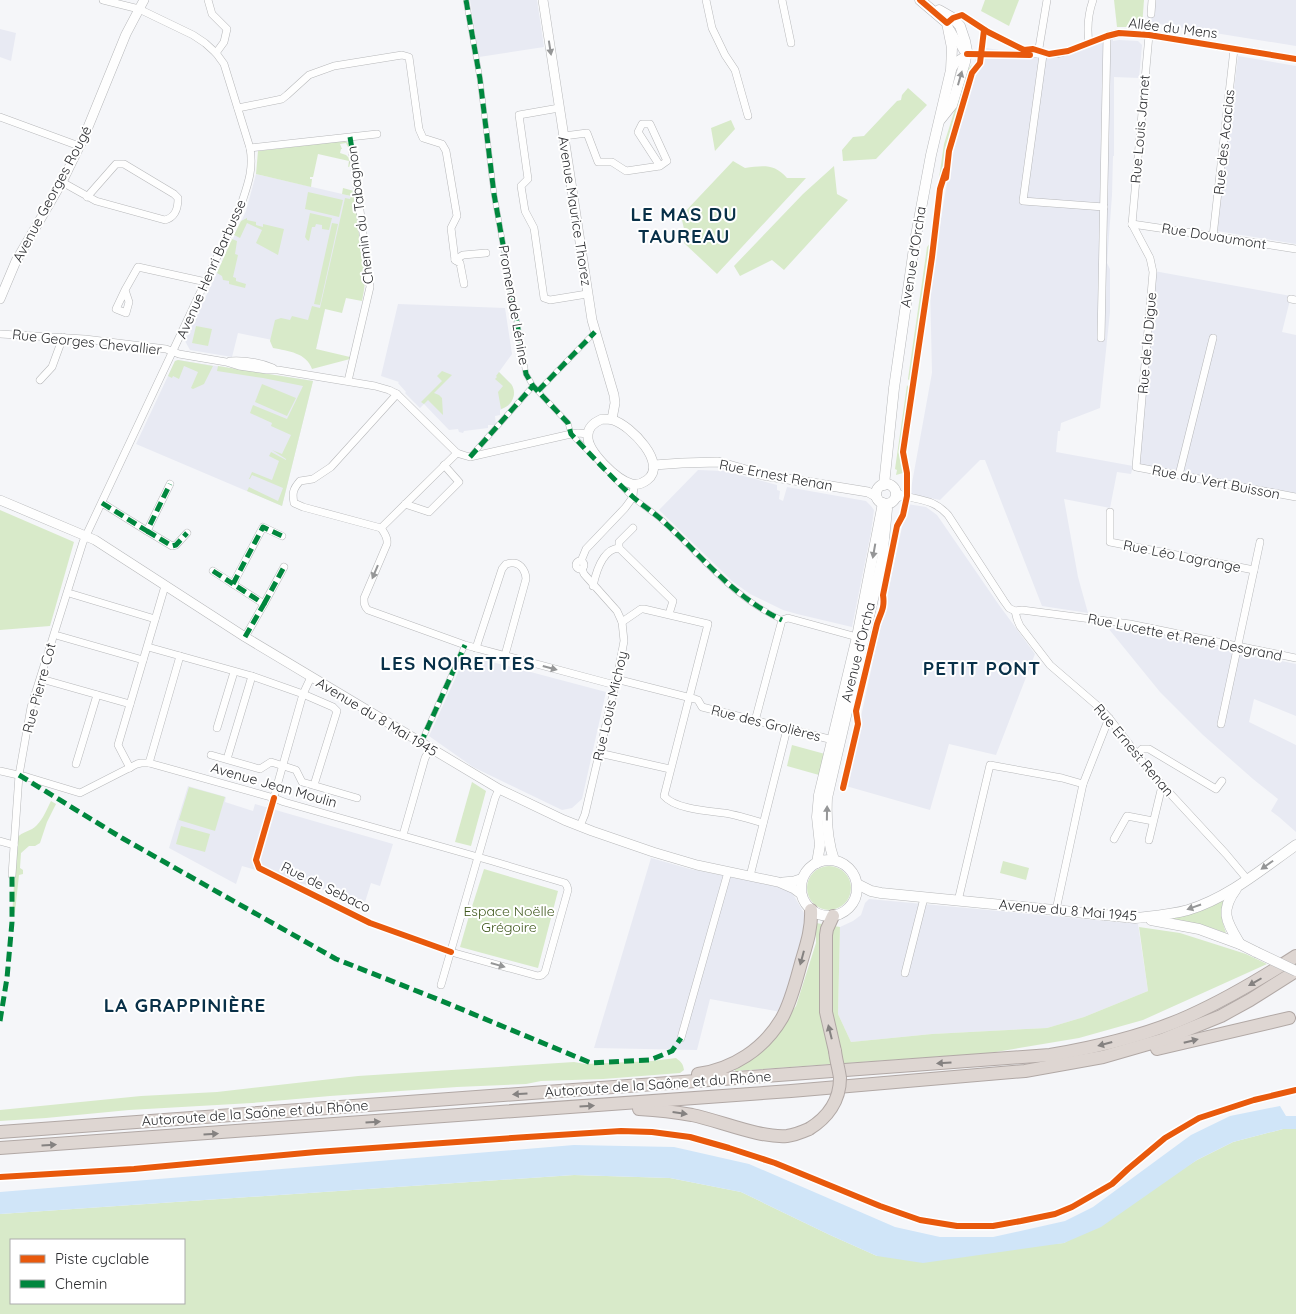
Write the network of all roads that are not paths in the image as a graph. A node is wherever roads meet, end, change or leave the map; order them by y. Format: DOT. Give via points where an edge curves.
graph roads {
  1 [pos="103,0"];
  2 [pos="144,0"];
  3 [pos="208,0"];
  4 [pos="466,0"];
  5 [pos="543,0"];
  6 [pos="706,0"];
  7 [pos="782,0"];
  8 [pos="920,0"];
  9 [pos="1047,0"];
  10 [pos="1093,0"];
  11 [pos="1152,0"];
  12 [pos="137,6"];
  13 [pos="1151,14"];
  14 [pos="950,21"];
  15 [pos="1149,35"];
  16 [pos="1107,36"];
  17 [pos="791,43"];
  18 [pos="1089,43"];
  19 [pos="1234,48"];
  20 [pos="216,53"];
  21 [pos="966,54"];
  22 [pos="1040,55"];
  23 [pos="1296,59"];
  24 [pos="951,70"];
  25 [pos="238,108"];
  26 [pos="559,108"];
  27 [pos="748,116"];
  28 [pos="0,117"];
  29 [pos="939,120"];
  30 [pos="377,134"];
  31 [pos="564,136"];
  32 [pos="350,137"];
  33 [pos="79,146"];
  34 [pos="250,148"];
  35 [pos="352,150"];
  36 [pos="660,166"];
  37 [pos="62,182"];
  38 [pos="87,197"];
  39 [pos="1104,206"];
  40 [pos="1132,224"];
  41 [pos="1213,236"];
  42 [pos="1296,250"];
  43 [pos="486,253"];
  44 [pos="455,260"];
  45 [pos="206,282"];
  46 [pos="464,284"];
  47 [pos="125,290"];
  48 [pos="587,294"];
  49 [pos="0,299"];
  50 [pos="595,332"];
  51 [pos="0,334"];
  52 [pos="63,337"];
  53 [pos="1101,338"];
  54 [pos="1214,338"];
  55 [pos="173,352"];
  56 [pos="40,380"];
  57 [pos="348,381"];
  58 [pos="533,386"];
  59 [pos="538,391"];
  60 [pos="397,394"];
  61 [pos="612,419"];
  62 [pos="571,434"];
  63 [pos="588,434"];
  64 [pos="457,453"];
  65 [pos="470,457"];
  66 [pos="444,465"];
  67 [pos="654,465"];
  68 [pos="1136,467"];
  69 [pos="1179,475"];
  70 [pos="170,484"];
  71 [pos="634,484"];
  72 [pos="886,494"];
  73 [pos="633,497"];
  74 [pos="1296,497"];
  75 [pos="0,500"];
  76 [pos="102,503"];
  77 [pos="405,504"];
  78 [pos="1110,512"];
  79 [pos="380,528"];
  80 [pos="633,528"];
  81 [pos="147,531"];
  82 [pos="187,533"];
  83 [pos="86,536"];
  84 [pos="282,536"];
  85 [pos="1260,542"];
  86 [pos="619,548"];
  87 [pos="284,567"];
  88 [pos="1254,570"];
  89 [pos="213,571"];
  90 [pos="233,584"];
  91 [pos="165,586"];
  92 [pos="593,586"];
  93 [pos="72,594"];
  94 [pos="264,604"];
  95 [pos="1015,611"];
  96 [pos="669,614"];
  97 [pos="155,620"];
  98 [pos="782,620"];
  99 [pos="622,622"];
  100 [pos="60,636"];
  101 [pos="245,637"];
  102 [pos="856,637"];
  103 [pos="465,645"];
  104 [pos="1237,646"];
  105 [pos="148,647"];
  106 [pos="476,648"];
  107 [pos="180,656"];
  108 [pos="505,656"];
  109 [pos="1296,658"];
  110 [pos="143,660"];
  111 [pos="234,672"];
  112 [pos="252,676"];
  113 [pos="310,677"];
  114 [pos="45,680"];
  115 [pos="616,682"];
  116 [pos="303,694"];
  117 [pos="97,695"];
  118 [pos="688,697"];
  119 [pos="130,704"];
  120 [pos="1109,718"];
  121 [pos="755,721"];
  122 [pos="1221,724"];
  123 [pos="217,728"];
  124 [pos="787,729"];
  125 [pos="833,740"];
  126 [pos="426,746"];
  127 [pos="599,753"];
  128 [pos="211,754"];
  129 [pos="1137,754"];
  130 [pos="227,759"];
  131 [pos="149,762"];
  132 [pos="76,764"];
  133 [pos="283,766"];
  134 [pos="130,768"];
  135 [pos="670,770"];
  136 [pos="0,771"];
  137 [pos="19,775"];
  138 [pos="1222,781"];
  139 [pos="1083,784"];
  140 [pos="314,785"];
  141 [pos="1162,786"];
  142 [pos="499,790"];
  143 [pos="274,798"];
  144 [pos="357,798"];
  145 [pos="1154,821"];
  146 [pos="763,823"];
  147 [pos="580,826"];
  148 [pos="404,836"];
  149 [pos="1114,839"];
  150 [pos="1149,840"];
  151 [pos="0,841"];
  152 [pos="14,845"];
  153 [pos="1296,845"];
  154 [pos="478,857"];
  155 [pos="834,860"];
  156 [pos="817,863"];
  157 [pos="728,872"];
  158 [pos="12,875"];
  159 [pos="750,876"];
  160 [pos="803,878"];
  161 [pos="1248,879"];
  162 [pos="778,882"];
  163 [pos="857,884"];
  164 [pos="1238,886"];
  165 [pos="880,893"];
  166 [pos="802,895"];
  167 [pos="924,898"];
  168 [pos="854,900"];
  169 [pos="958,901"];
  170 [pos="811,910"];
  171 [pos="1056,910"];
  172 [pos="833,916"];
  173 [pos="1135,918"];
  174 [pos="1240,944"];
  175 [pos="451,952"];
  176 [pos="1296,956"];
  177 [pos="1296,971"];
  178 [pos="905,973"];
  179 [pos="441,985"];
  180 [pos="1294,1019"];
  181 [pos="680,1038"];
  182 [pos="1123,1052"];
  183 [pos="677,1082"];
  184 [pos="614,1104"];
  185 [pos="0,1132"];
  186 [pos="0,1148"];
  1 -- 12 [label="street, Avenue Henri Barbusse"];
  2 -- 12 [label="street, Avenue Georges Rougé"];
  3 -- 20 [label="street" via="212,14 227,29 224,42"];
  4 -- 58 [label="street, Promenade Lénine" via="480,78 494,194 526,374"];
  5 -- 26 [label="street, Avenue Maurice Thorez, one-way"];
  6 -- 27 [label="street" via="712,28 734,70"];
  7 -- 17 [label="street"];
  8 -- 14 [label="main road"];
  9 -- 22 [label="street"];
  10 -- 18 [label="street"];
  11 -- 13 [label="street"];
  12 -- 20 [label="street, Avenue Henri Barbusse" via="193,35"];
  12 -- 33 [label="street, Avenue Georges Rougé"];
  14 -- 21 [label="main road, Avenue d'Orcha" via="960,26"];
  14 -- 24 [label="main road, Avenue d'Orcha"];
  15 -- 16 [label="street, Allée du Mens"];
  15 -- 19 [label="street, Allée du Mens"];
  15 -- 40 [label="street, Rue Louis Jarnet"];
  16 -- 18 [label="street, Allée du Mens"];
  16 -- 39 [label="street"];
  18 -- 22 [label="street, Allée du Mens" via="1056,54"];
  19 -- 23 [label="street, Allée du Mens"];
  19 -- 41 [label="street, Rue des Acacias"];
  20 -- 25 [label="street, Avenue Henri Barbusse" via="224,64"];
  21 -- 22 [label="street, Allée du Mens"];
  21 -- 24 [label="street"];
  29 -- 21 [label="main road, Avenue d'Orcha, one-way" via="952,105"];
  22 -- 39 [label="street" via="1023,201"];
  24 -- 29 [label="main road, Avenue d'Orcha"];
  25 -- 34 [label="street, Avenue Henri Barbusse"];
  25 -- 44 [label="street" via="282,99 309,76 334,66 394,56 410,57 419,129 424,138 442,144 446,151 457,216 451,228"];
  26 -- 31 [label="street, Avenue Maurice Thorez"];
  26 -- 48 [label="street" via="519,115 528,179 521,186 524,212 534,228 544,298 550,300"];
  28 -- 33 [label="street"];
  29 -- 72 [label="main road, Avenue d'Orcha" via="915,240 894,388 887,454 892,470"];
  30 -- 32 [label="street"];
  31 -- 36 [label="street" via="587,134 598,162 612,162 626,171"];
  31 -- 48 [label="street, Avenue Maurice Thorez"];
  32 -- 34 [label="street"];
  32 -- 35 [label="street, Chemin du Tabagnon"];
  33 -- 37 [label="street, Avenue Georges Rougé"];
  34 -- 45 [label="street, Avenue Henri Barbusse" via="251,171 240,208"];
  35 -- 57 [label="street, Chemin du Tabagnon" via="370,287"];
  36 -- 36 [label="street" via="667,161 650,124 642,124 638,132"];
  37 -- 38 [label="street"];
  37 -- 49 [label="street, Avenue Georges Rougé" via="16,261"];
  38 -- 38 [label="street" via="165,220 176,213 178,205 174,194 124,164 116,164"];
  39 -- 53 [label="street"];
  40 -- 41 [label="street, Rue Douaumont"];
  40 -- 68 [label="street, Rue de la Digue" via="1150,258 1153,272"];
  41 -- 42 [label="street, Rue Douaumont"];
  43 -- 44 [label="street" via="464,255"];
  44 -- 46 [label="street" via="460,263"];
  45 -- 47 [label="street" via="138,267"];
  45 -- 55 [label="street, Avenue Henri Barbusse"];
  48 -- 50 [label="street, Avenue Maurice Thorez"];
  50 -- 59 [label="street"];
  50 -- 61 [label="street, Avenue Maurice Thorez" via="614,395"];
  51 -- 52 [label="street, Rue Georges Chevallier"];
  52 -- 55 [label="street, Rue Georges Chevallier"];
  52 -- 56 [label="street" via="52,367"];
  54 -- 69 [label="street"];
  55 -- 57 [label="street, Rue Georges Chevallier" via="248,367"];
  55 -- 76 [label="street, Avenue Henri Barbusse"];
  57 -- 60 [label="street, Rue Georges Chevallier"];
  58 -- 59 [label="street, Promenade Lénine"];
  58 -- 65 [label="street"];
  59 -- 62 [label="street, Promenade Lénine" via="568,423"];
  60 -- 64 [label="street"];
  60 -- 79 [label="street" via="331,467 313,479 300,481 292,496 294,503 303,507"];
  61 -- 63 [label="street" via="596,422"];
  61 -- 67 [label="street" via="634,434 651,455"];
  62 -- 63 [label="street"];
  62 -- 65 [label="street"];
  62 -- 73 [label="street, Promenade Lénine"];
  63 -- 71 [label="street" via="588,442 602,462 623,480"];
  64 -- 65 [label="street"];
  64 -- 66 [label="street"];
  66 -- 77 [label="street"];
  66 -- 77 [label="street" via="459,482 429,512"];
  67 -- 71 [label="street" via="648,480"];
  67 -- 72 [label="street, Rue Ernest Renan" via="718,462 763,476"];
  68 -- 69 [label="street, Rue du Vert Buisson"];
  69 -- 74 [label="street, Rue du Vert Buisson"];
  70 -- 81 [label="street"];
  71 -- 73 [label="street"];
  72 -- 95 [label="street, Rue Ernest Renan" via="928,501 942,508 1004,601"];
  72 -- 102 [label="main road, Avenue d'Orcha, one-way"];
  155 -- 72 [label="main road, Avenue d'Orcha, one-way" via="829,844 827,798 882,560"];
  73 -- 92 [label="street" via="586,549 581,565"];
  73 -- 98 [label="street, Promenade Lénine" via="662,520 722,580 748,601"];
  75 -- 83 [label="street, Avenue du 8 Mai 1945"];
  76 -- 81 [label="street"];
  76 -- 83 [label="street, Avenue Henri Barbusse"];
  77 -- 79 [label="street"];
  78 -- 88 [label="street, Rue Léo Lagrange" via="1110,542"];
  79 -- 103 [label="street, Rue des Grolières, one-way" via="388,540 364,598 365,607"];
  80 -- 86 [label="street" via="619,542"];
  81 -- 82 [label="street" via="172,546"];
  83 -- 91 [label="street, Avenue du 8 Mai 1945"];
  83 -- 137 [label="street, Rue Pierre Cot" via="31,707"];
  84 -- 90 [label="street" via="263,527"];
  85 -- 88 [label="street"];
  86 -- 92 [label="street" via="613,549 603,559"];
  86 -- 96 [label="street" via="673,601"];
  87 -- 94 [label="street"];
  88 -- 104 [label="street"];
  89 -- 90 [label="street"];
  90 -- 94 [label="street"];
  91 -- 97 [label="street"];
  91 -- 101 [label="street, Avenue du 8 Mai 1945"];
  92 -- 99 [label="street" via="617,611"];
  93 -- 97 [label="street"];
  94 -- 101 [label="street"];
  95 -- 104 [label="street, Rue Lucette et René Desgrand" via="1130,624"];
  95 -- 120 [label="street, Rue Ernest Renan" via="1020,626 1050,665"];
  96 -- 99 [label="street" via="640,609"];
  96 -- 118 [label="street" via="708,624"];
  97 -- 105 [label="street"];
  98 -- 102 [label="street" via="788,618"];
  98 -- 121 [label="street"];
  99 -- 115 [label="street, Rue Louis Michoy" via="624,641"];
  100 -- 110 [label="street"];
  101 -- 113 [label="street, Avenue du 8 Mai 1945"];
  102 -- 125 [label="main road, Avenue d'Orcha"];
  103 -- 106 [label="street, Rue des Grolières"];
  103 -- 126 [label="street" via="422,738"];
  104 -- 109 [label="street, Rue Lucette et René Desgrand"];
  104 -- 122 [label="street"];
  105 -- 107 [label="street"];
  105 -- 110 [label="street"];
  106 -- 108 [label="street, Rue des Grolières"];
  106 -- 108 [label="street" via="502,569 514,562 526,574"];
  107 -- 111 [label="street"];
  107 -- 131 [label="street"];
  108 -- 115 [label="street, Rue des Grolières, one-way"];
  110 -- 119 [label="street"];
  111 -- 112 [label="street"];
  111 -- 123 [label="street"];
  112 -- 116 [label="street"];
  112 -- 130 [label="street"];
  113 -- 116 [label="street, Rue de Sebaco"];
  113 -- 126 [label="street, Avenue du 8 Mai 1945"];
  114 -- 117 [label="street"];
  115 -- 118 [label="street, Rue des Grolières"];
  115 -- 127 [label="street, Rue Louis Michoy"];
  116 -- 133 [label="street, Rue de Sebaco"];
  116 -- 140 [label="street" via="337,711"];
  117 -- 119 [label="street"];
  117 -- 132 [label="street"];
  118 -- 121 [label="street, Rue des Grolières" via="698,700 702,707"];
  118 -- 135 [label="street"];
  119 -- 134 [label="street" via="118,745"];
  120 -- 129 [label="street, Rue Ernest Renan"];
  120 -- 139 [label="street"];
  121 -- 124 [label="street, Rue des Grolières"];
  124 -- 125 [label="street, Rue des Grolières"];
  124 -- 146 [label="street"];
  125 -- 156 [label="main road, Avenue d'Orcha" via="819,795"];
  126 -- 142 [label="street, Avenue du 8 Mai 1945"];
  126 -- 148 [label="street" via="426,758"];
  127 -- 135 [label="street"];
  127 -- 147 [label="street, Rue Louis Michoy"];
  128 -- 130 [label="street"];
  129 -- 138 [label="street" via="1149,748 1216,789"];
  129 -- 141 [label="street, Rue Ernest Renan"];
  130 -- 133 [label="street" via="260,769 271,762"];
  131 -- 134 [label="street"];
  131 -- 143 [label="street, Avenue Jean Moulin"];
  133 -- 140 [label="street" via="296,770 302,782"];
  133 -- 143 [label="street, Rue de Sebaco"];
  134 -- 137 [label="street" via="80,793"];
  135 -- 146 [label="street" via="666,799 694,809"];
  136 -- 137 [label="street"];
  137 -- 152 [label="street, Rue Pierre Cot"];
  139 -- 169 [label="street" via="990,765"];
  139 -- 171 [label="street"];
  140 -- 144 [label="street"];
  141 -- 145 [label="street"];
  141 -- 161 [label="street, Rue Ernest Renan"];
  142 -- 147 [label="street, Avenue du 8 Mai 1945"];
  142 -- 154 [label="street"];
  143 -- 148 [label="street, Avenue Jean Moulin"];
  143 -- 175 [label="street, Rue de Sebaco" via="256,860 259,868 370,923"];
  145 -- 149 [label="street" via="1127,816"];
  145 -- 150 [label="street"];
  146 -- 159 [label="street"];
  147 -- 157 [label="street, Avenue du 8 Mai 1945" via="653,852"];
  148 -- 154 [label="street, Avenue Jean Moulin"];
  151 -- 152 [label="street"];
  152 -- 158 [label="street, Rue Pierre Cot"];
  153 -- 161 [label="main road, Avenue du 8 Mai 1945, one-way"];
  154 -- 175 [label="street"];
  175 -- 154 [label="street, one-way" via="538,976 545,972 567,886"];
  155 -- 156 [label="main road"];
  155 -- 163 [label="main road" via="850,870"];
  156 -- 160 [label="main road"];
  157 -- 159 [label="street, Avenue du 8 Mai 1945"];
  157 -- 181 [label="street"];
  159 -- 162 [label="street, Avenue du 8 Mai 1945"];
  160 -- 162 [label="street, Avenue du 8 Mai 1945"];
  160 -- 166 [label="main road"];
  161 -- 164 [label="main road, Avenue du 8 Mai 1945"];
  162 -- 166 [label="street, Avenue du 8 Mai 1945"];
  163 -- 165 [label="main road, Avenue du 8 Mai 1945"];
  163 -- 168 [label="main road"];
  164 -- 173 [label="main road, Avenue du 8 Mai 1945, one-way" via="1188,910"];
  164 -- 174 [label="main road" via="1226,909 1230,928"];
  165 -- 167 [label="main road, Avenue du 8 Mai 1945"];
  165 -- 168 [label="main road, Avenue du 8 Mai 1945"];
  166 -- 170 [label="main road"];
  167 -- 169 [label="main road, Avenue du 8 Mai 1945"];
  167 -- 178 [label="street"];
  168 -- 172 [label="main road" via="846,911"];
  169 -- 171 [label="main road, Avenue du 8 Mai 1945"];
  170 -- 172 [label="main road"];
  170 -- 183 [label="highway, one-way" via="800,967 788,1006 776,1027 748,1055 731,1065"];
  171 -- 173 [label="main road, Avenue du 8 Mai 1945"];
  184 -- 172 [label="highway, one-way, bridge" via="693,1115 765,1134 785,1136 809,1130 820,1122 833,1107 840,1078 826,1012 826,935"];
  173 -- 174 [label="main road" via="1199,930"];
  174 -- 177 [label="main road, bridge"];
  175 -- 179 [label="street"];
  176 -- 183 [label="highway, Autoroute de la Saône et du Rhône, one-way" via="1245,988 1188,1016 1099,1046 1022,1058"];
  177 -- 182 [label="highway, Autoroute de la Saône et du Rhône" via="1221,1016"];
  182 -- 180 [label="highway, one-way" via="1144,1053"];
  182 -- 184 [label="highway, Autoroute de la Saône et du Rhône" via="1003,1074"];
  183 -- 185 [label="highway, Autoroute de la Saône et du Rhône, one-way"];
  186 -- 184 [label="highway, Autoroute de la Saône et du Rhône, one-way"];
}
